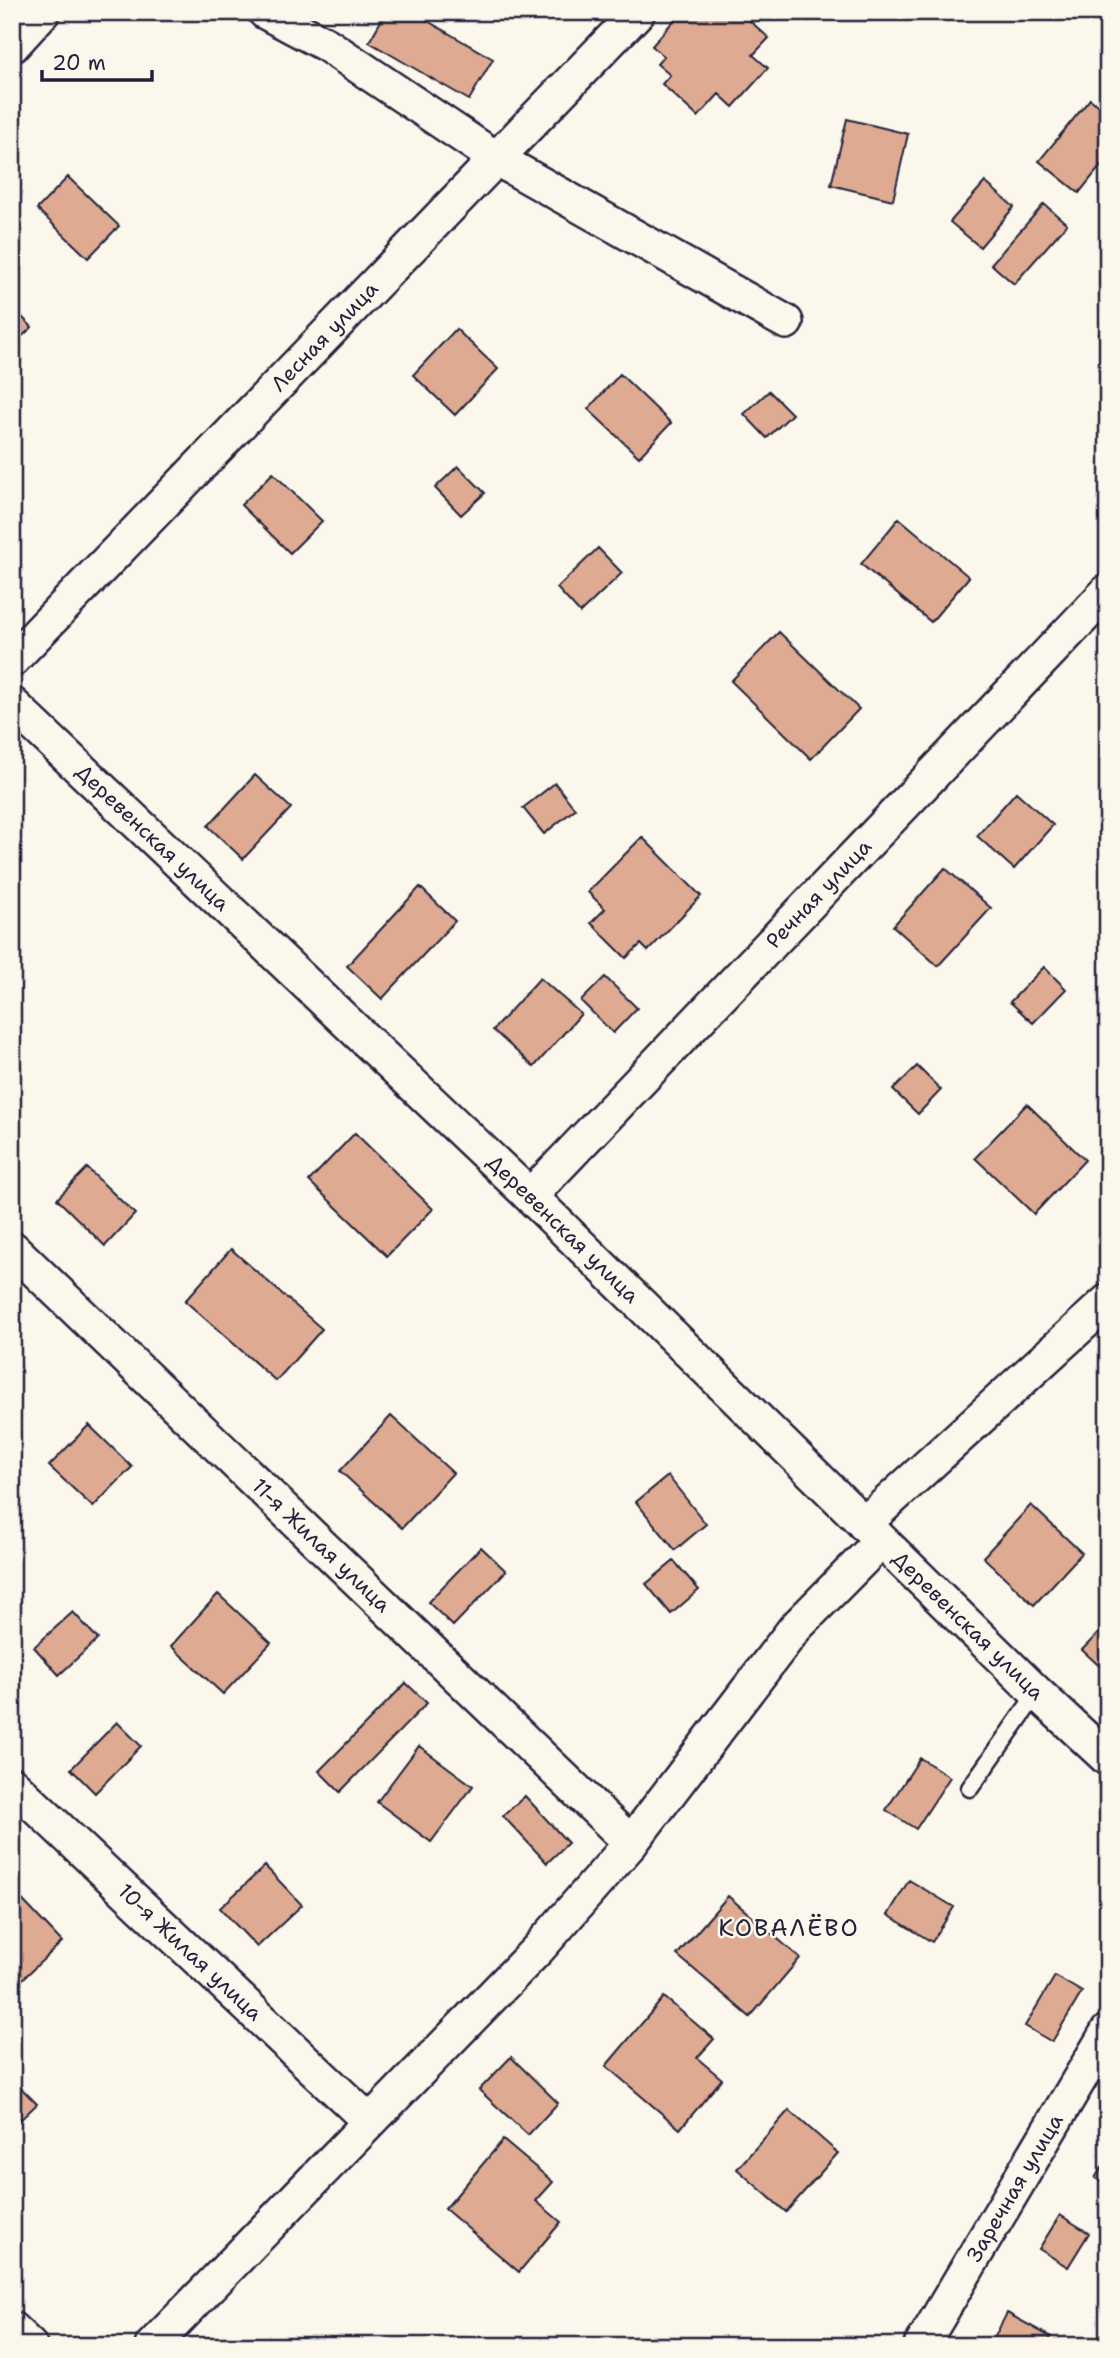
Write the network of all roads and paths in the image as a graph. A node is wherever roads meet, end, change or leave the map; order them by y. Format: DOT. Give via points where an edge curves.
graph roads {
  1 [pos="43,12"];
  2 [pos="265,12"];
  3 [pos="638,12"];
  4 [pos="12,46"];
  5 [pos="497,159"];
  6 [pos="786,322"];
  7 [pos="1108,591"];
  8 [pos="12,660"];
  9 [pos="12,704"];
  10 [pos="530,1196"];
  11 [pos="12,1248"];
  12 [pos="1108,1301"];
  13 [pos="872,1532"];
  14 [pos="1037,1693"];
  15 [pos="1108,1759"];
  16 [pos="12,1784"];
  17 [pos="970,1788"];
  18 [pos="631,1843"];
  19 [pos="1108,2031"];
  20 [pos="369,2121"];
  21 [pos="12,2329"];
  22 [pos="30,2346"];
  23 [pos="152,2346"];
  24 [pos="921,2346"];
  1 -- 4 [label="street"];
  2 -- 5 [label="street" via="327,45"];
  3 -- 5 [label="street, Лесная улица"];
  5 -- 6 [label="street"];
  5 -- 8 [label="street, Лесная улица"];
  7 -- 10 [label="street, Речная улица"];
  9 -- 10 [label="street, Деревенская улица"];
  10 -- 13 [label="street, Деревенская улица"];
  11 -- 18 [label="street, 11-я Жилая улица"];
  12 -- 13 [label="street"];
  13 -- 14 [label="street, Деревенская улица"];
  13 -- 18 [label="street"];
  14 -- 15 [label="street, Деревенская улица"];
  14 -- 17 [label="lane"];
  16 -- 20 [label="street, 10-я Жилая улица"];
  18 -- 20 [label="street" via="538,1949"];
  19 -- 24 [label="street, Заречная улица"];
  20 -- 23 [label="street"];
  21 -- 22 [label="street"];
}
